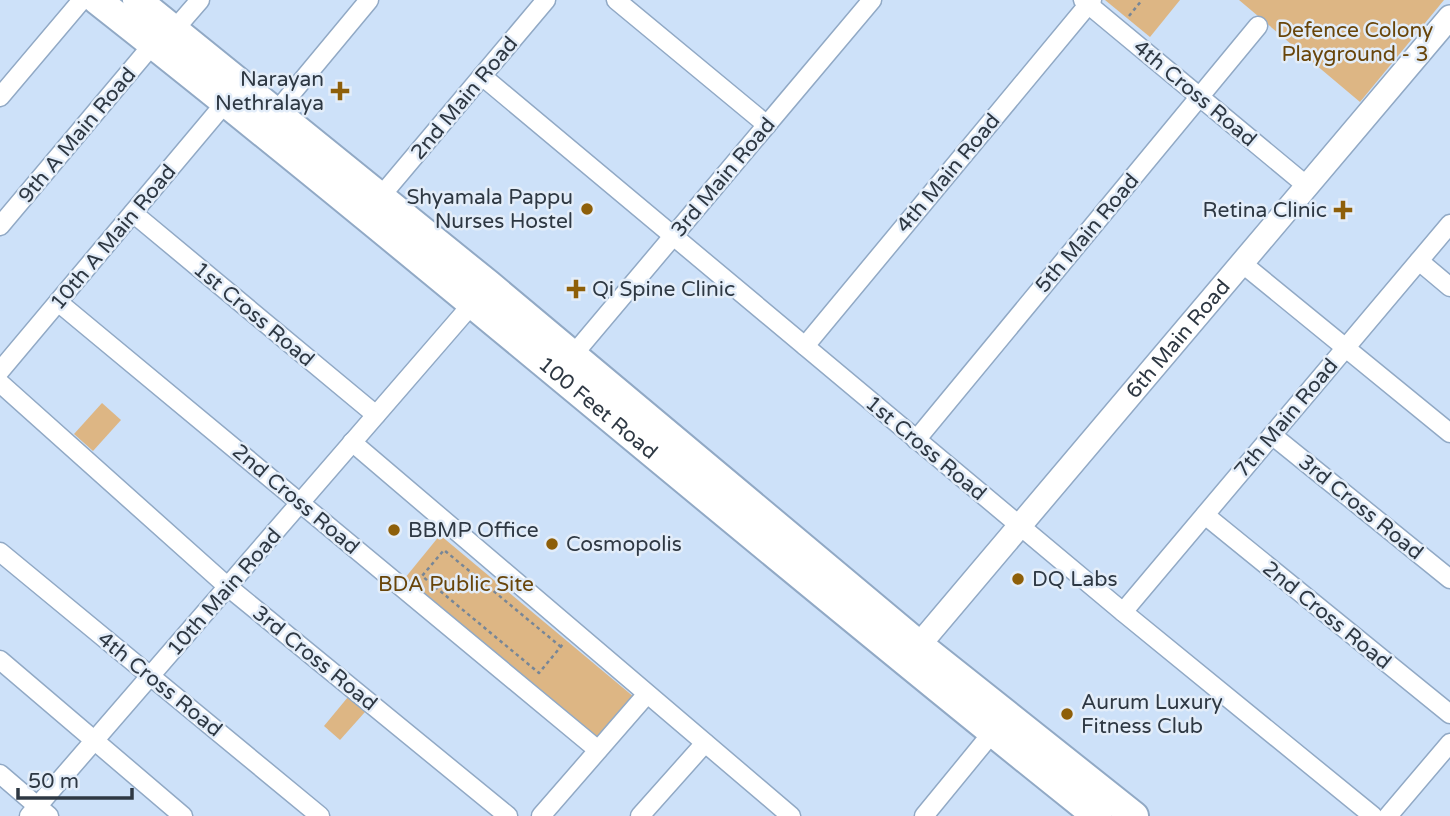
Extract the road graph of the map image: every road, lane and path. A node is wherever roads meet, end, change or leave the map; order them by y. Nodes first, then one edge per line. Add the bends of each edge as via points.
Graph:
1 (82, 0) edge
2 (97, 0) edge
3 (137, 0) edge
4 (200, 0) edge
5 (369, 0) edge
6 (546, 0) edge
7 (616, 0) edge
8 (1142, 0) edge
9 (1088, 1) edge
10 (863, 3) edge
11 (1450, 16) edge
12 (1258, 26) dead end
13 (1118, 29) junction
14 (164, 37) junction
15 (482, 76) junction
16 (1199, 96) junction
17 (0, 97) edge
18 (225, 103) junction
19 (276, 112) junction
20 (767, 125) junction
21 (1307, 186) junction
22 (381, 196) junction
23 (133, 213) junction
24 (1450, 224) edge
25 (0, 226) edge
26 (673, 236) junction
27 (1419, 261) junction
28 (1243, 264) junction
29 (1450, 287) edge
30 (58, 302) junction
31 (473, 303) junction
32 (805, 346) junction
33 (1345, 349) junction
34 (573, 355) junction
35 (0, 371) edge
36 (0, 383) edge
37 (376, 415) junction
38 (1450, 432) edge
39 (1272, 435) junction
40 (916, 440) junction
41 (352, 442) junction
42 (300, 503) junction
43 (1205, 515) junction
44 (1020, 527) junction
45 (0, 552) edge
46 (1450, 579) edge
47 (228, 586) junction
48 (1123, 612) junction
49 (574, 631) junction
50 (561, 647) junction
51 (912, 653) junction
52 (0, 660) edge
53 (151, 676) junction
54 (647, 694) junction
55 (1450, 714) edge
56 (992, 733) junction
57 (95, 740) junction
58 (705, 743) junction
59 (1450, 743) edge
60 (598, 750) junction
61 (0, 774) edge
62 (38, 813) edge
63 (183, 816) edge
64 (320, 816) edge
65 (508, 816) edge
66 (541, 816) edge
67 (640, 816) edge
68 (791, 816) edge
69 (924, 816) edge
70 (1097, 816) edge
71 (1135, 816) edge
72 (1373, 816) edge
73 (1388, 816) edge

1 - 17 street
2 - 14 main road, 100 Feet Road
3 - 14 main road, 100 Feet Road
4 - 14 street, 9th A Main Road
5 - 19 street
6 - 15 street, 2nd Main Road
7 - 20 street
8 - 13 path
9 - 13 street, 4th Cross Road
9 - 32 street, 4th Main Road
10 - 20 street, 3rd Main Road
11 - 21 street, 6th Main Road
12 - 16 street, 5th Main Road
13 - 16 street, 4th Cross Road
14 - 18 main road, 100 Feet Road
14 - 19 main road, 100 Feet Road
14 - 25 street, 9th A Main Road
15 - 22 street, 2nd Main Road
15 - 26 street, 1st Cross Road
16 - 21 street, 4th Cross Road
16 - 40 street, 5th Main Road
18 - 23 street, 10th A Main Road
18 - 31 main road, 100 Feet Road
19 - 22 main road, 100 Feet Road
20 - 26 street, 3rd Main Road
21 - 28 street, 6th Main Road
22 - 34 main road, 100 Feet Road
23 - 30 street, 10th A Main Road
23 - 37 street, 1st Cross Road
24 - 27 street, 7th Main Road
26 - 32 street, 1st Cross Road
26 - 34 street, 3rd Main Road
27 - 29 street
27 - 33 street, 7th Main Road
28 - 33 street
28 - 44 street, 6th Main Road
30 - 35 street, 10th A Main Road
30 - 42 street, 2nd Cross Road
31 - 37 street, 10th Main Road
31 - 51 main road, 100 Feet Road
32 - 40 street, 1st Cross Road
33 - 38 street
33 - 39 street, 7th Main Road
34 - 51 main road, 100 Feet Road
36 - 47 street, 3rd Cross Road
37 - 41 street, 10th Main Road
39 - 43 street, 7th Main Road
39 - 46 street, 3rd Cross Road
40 - 44 street, 1st Cross Road
41 - 42 street, 10th Main Road
41 - 49 street
42 - 47 street, 10th Main Road
42 - 60 street, 2nd Cross Road
43 - 48 street, 7th Main Road
43 - 55 street, 2nd Cross Road
44 - 48 street, 1st Cross Road
44 - 51 street, 6th Main Road
45 - 53 street, 4th Cross Road
47 - 53 street, 10th Main Road
47 - 65 street, 3rd Cross Road
48 - 72 street, 1st Cross Road
49 - 50 path
49 - 54 street
50 - 50 path via 539,673 422,576 444,550
51 - 56 main road, 100 Feet Road
51 - 71 main road, 100 Feet Road
52 - 57 street
53 - 57 street, 10th Main Road
53 - 64 street, 4th Cross Road
54 - 58 street
54 - 60 street
56 - 69 street
56 - 70 main road, 100 Feet Road
57 - 62 street, 10th Main Road
57 - 63 street
58 - 67 street
58 - 68 street
59 - 73 street
60 - 66 street
61 - 62 street

